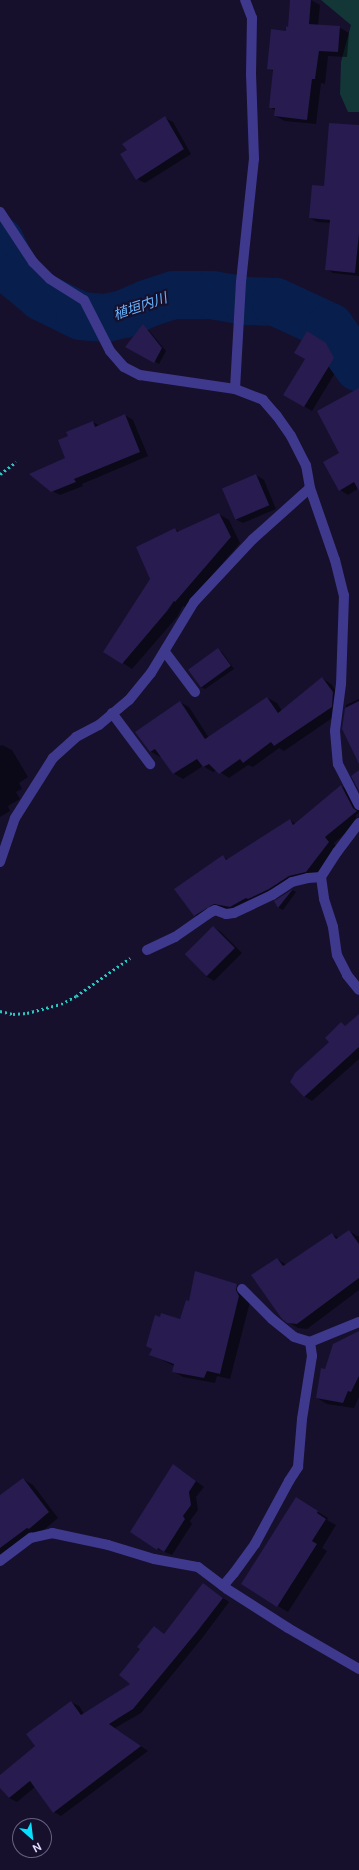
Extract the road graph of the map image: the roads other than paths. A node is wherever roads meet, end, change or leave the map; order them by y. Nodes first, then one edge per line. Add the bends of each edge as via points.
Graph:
1 (246, 0) edge
2 (0, 212) edge
3 (235, 389) junction
4 (310, 488) junction
5 (165, 652) junction
6 (195, 692) dead end
7 (112, 714) junction
8 (150, 764) dead end
9 (359, 805) edge
10 (359, 823) edge
11 (0, 862) edge
12 (322, 877) junction
13 (147, 950) road end
14 (359, 990) edge
15 (242, 1290) dead end
16 (359, 1322) edge
17 (310, 1342) junction
18 (0, 1561) edge
19 (223, 1586) junction
20 (359, 1669) edge

1 - 3 street via 252,18 254,159 241,282
2 - 3 street via 33,262 50,279 84,300 110,351 124,367 140,375
3 - 4 street via 263,400 277,416 306,465
4 - 5 street via 280,514 194,602
4 - 9 street via 335,560 344,595 341,684 335,731 338,764
5 - 6 street
5 - 7 street via 130,700
7 - 8 street
7 - 11 street via 76,737 53,758 15,818
10 - 12 street
12 - 13 street via 292,882 272,895 234,913 226,914 215,910 175,937
12 - 14 street via 324,899 333,927 337,955
15 - 17 street via 283,1328 294,1336
16 - 17 street
17 - 19 street via 312,1356 298,1466 255,1544
18 - 19 street via 31,1538 52,1533 108,1545 154,1559 198,1567
19 - 20 street

